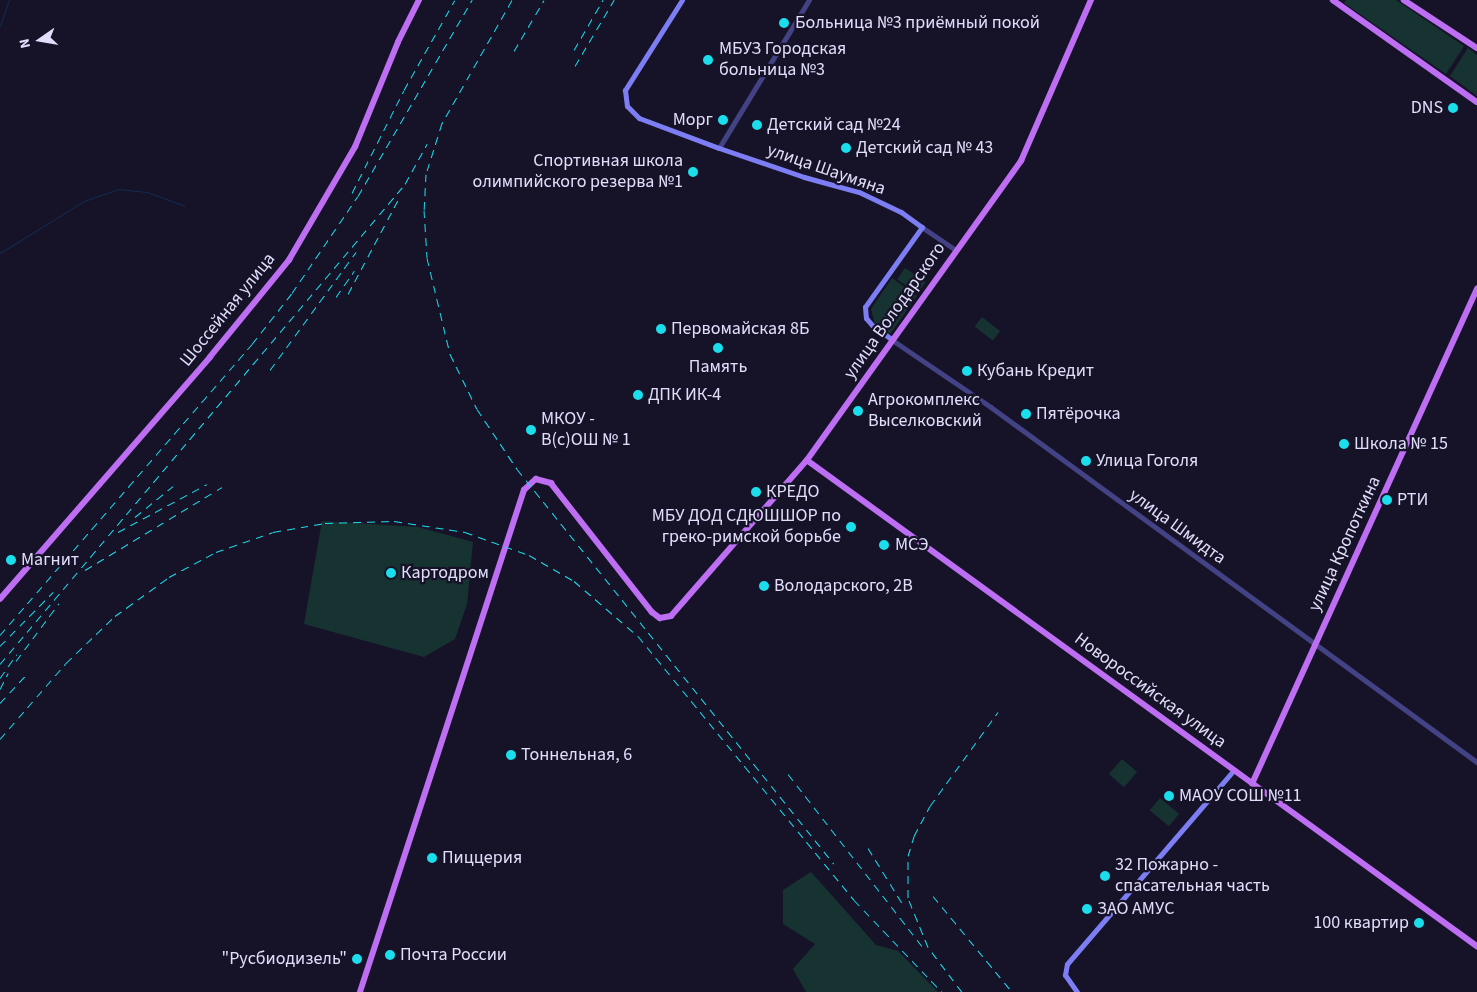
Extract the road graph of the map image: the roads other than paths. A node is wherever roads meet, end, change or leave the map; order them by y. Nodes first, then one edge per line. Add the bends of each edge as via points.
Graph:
1 (419, 0) edge
2 (682, 0) edge
3 (809, 0) edge
4 (1091, 0) edge
5 (1333, 0) edge
6 (1404, 0) edge
7 (1477, 48) edge
8 (1477, 102) edge
9 (719, 148) junction
10 (922, 227) junction
11 (956, 250) junction
12 (1477, 289) edge
13 (864, 312) joint
14 (891, 339) junction
15 (807, 460) junction
16 (0, 599) edge
17 (1315, 644) junction
18 (1477, 762) edge
19 (1233, 770) junction
20 (1252, 784) junction
21 (1477, 946) edge
22 (360, 992) edge
23 (1077, 992) edge

1 - 16 main road, Шоссейная улица via 355,147 289,260 205,364
2 - 9 main road, улица Шаумяна via 625,90 627,106 639,118
3 - 9 street
4 - 11 main road, улица Володарского via 1021,161
5 - 8 main road
6 - 7 main road
9 - 10 main road, улица Шаумяна via 804,178 859,192
10 - 11 street, улица Шаумяна
10 - 13 main road, улица Володарского
11 - 14 main road, улица Володарского
12 - 17 main road, улица Кропоткина
13 - 14 main road, улица Шмидта via 872,325
14 - 15 main road, улица Володарского
14 - 17 street, улица Шмидта via 991,407
15 - 19 main road, Новороссийская улица
15 - 22 main road, улица Володарского via 668,618 656,616 551,483 536,479 524,490
17 - 18 street, улица Шмидта
17 - 20 main road, улица Кропоткина
19 - 20 main road, Новороссийская улица
19 - 23 main road via 1067,964 1065,975
20 - 21 main road, Новороссийская улица

